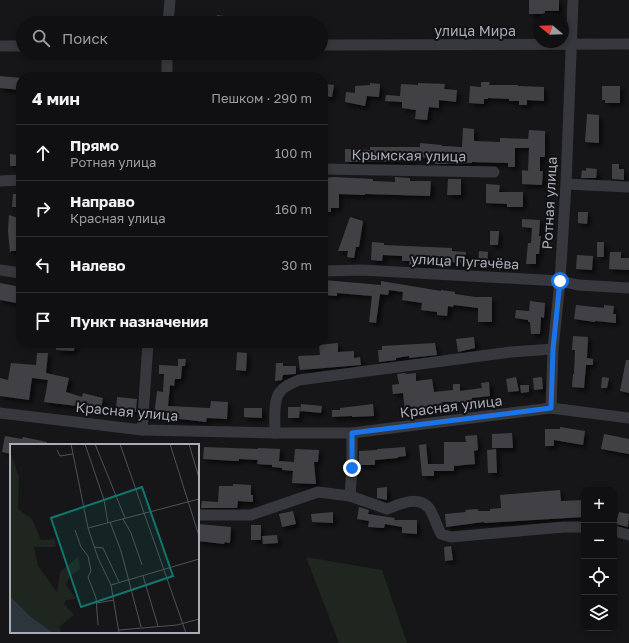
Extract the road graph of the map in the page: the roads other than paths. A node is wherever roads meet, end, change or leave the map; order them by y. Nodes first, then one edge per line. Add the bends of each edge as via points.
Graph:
1 (170, 0) edge
2 (573, 0) edge
3 (169, 16) edge
4 (571, 44) junction
5 (629, 44) edge
6 (328, 45) edge
7 (0, 46) edge
8 (16, 46) edge
9 (167, 60) edge
10 (166, 72) edge
11 (328, 169) edge
12 (494, 172) dead end
13 (16, 180) edge
14 (0, 181) edge
15 (566, 184) junction
16 (629, 187) edge
17 (0, 270) edge
18 (328, 271) edge
19 (16, 272) edge
20 (560, 281) junction
21 (629, 288) edge
22 (148, 348) edge
23 (553, 349) junction
24 (551, 408) junction
25 (0, 413) edge
26 (629, 418) edge
27 (142, 430) junction
28 (275, 433) junction
29 (352, 433) junction
30 (350, 496) junction
31 (199, 515) edge
32 (581, 527) edge
33 (617, 532) edge
34 (629, 535) edge

1 - 3 street
2 - 4 street, Ротная улица
4 - 5 street, улица Мира
4 - 6 street, улица Мира
4 - 15 street, Ротная улица
7 - 8 street
9 - 10 street
11 - 12 street, Крымская улица
13 - 14 street
15 - 16 street
15 - 20 street, Ротная улица
17 - 19 street
18 - 20 street, улица Пугачёва via 362,270
20 - 21 street, улица Пугачёва via 578,285
20 - 23 street, Ротная улица
22 - 27 street
23 - 24 street, Ротная улица
23 - 28 street via 511,352 299,380 279,392 276,401
24 - 26 street, Красная улица
24 - 29 street, Красная улица
25 - 27 street, Красная улица
27 - 28 street, Красная улица
28 - 29 street, Красная улица
29 - 30 street
30 - 31 street via 318,492 251,515
30 - 32 street via 387,509 407,502 420,502 429,509 441,534 451,537
33 - 34 street

